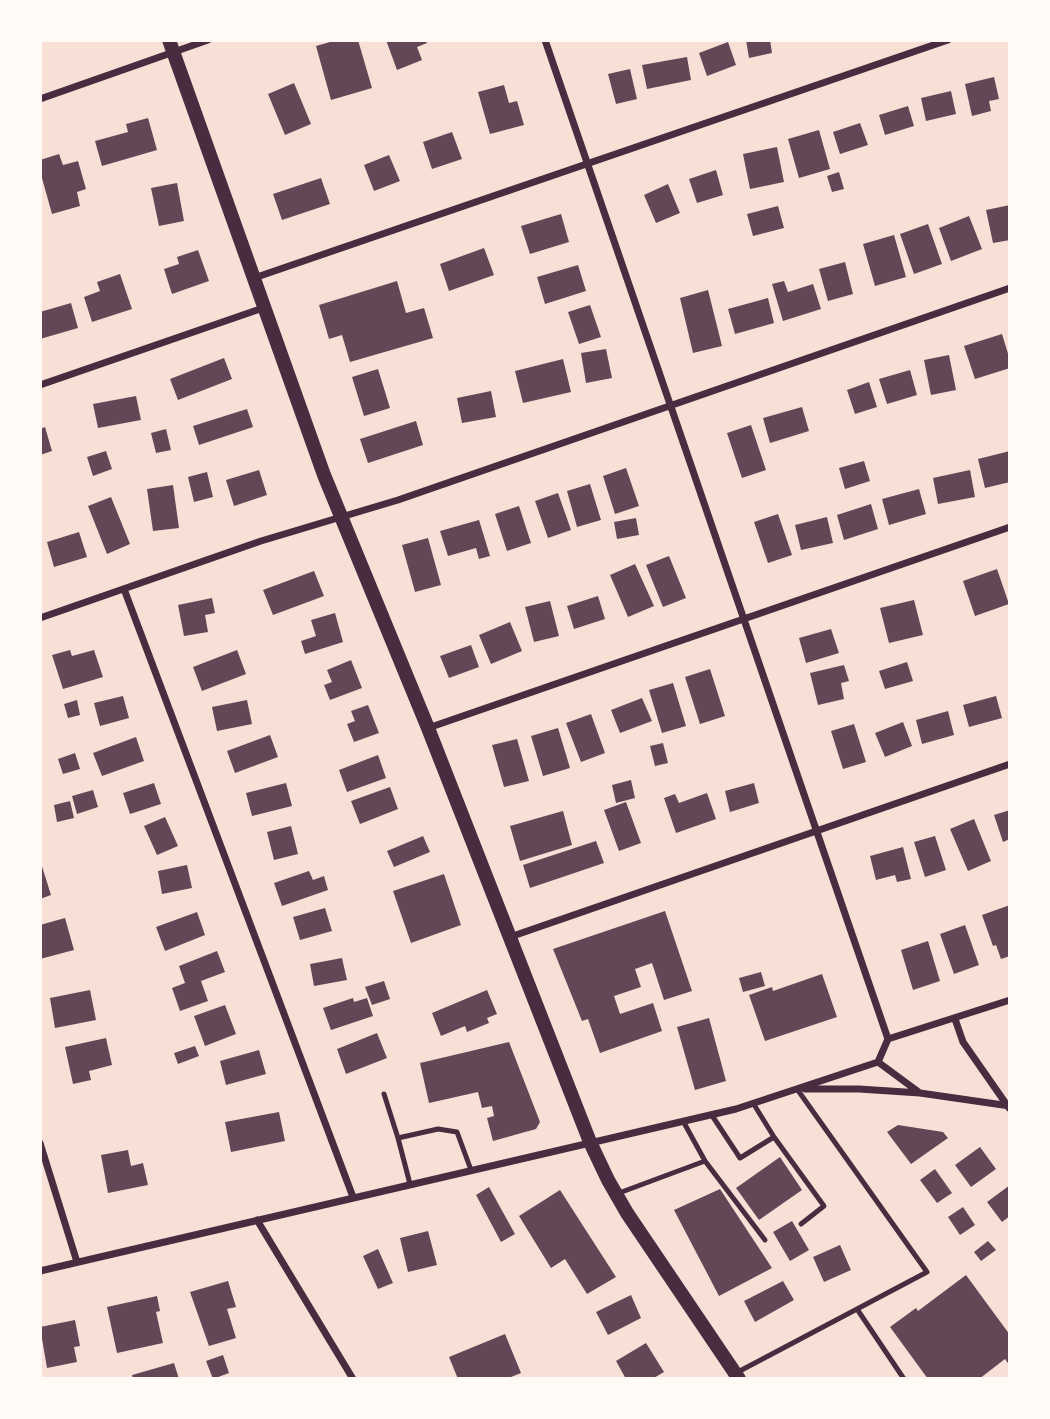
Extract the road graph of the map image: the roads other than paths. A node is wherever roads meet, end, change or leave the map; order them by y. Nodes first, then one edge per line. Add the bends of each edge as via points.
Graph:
1 (208, 40) edge
2 (545, 40) edge
3 (948, 40) edge
4 (171, 46) edge
5 (40, 99) edge
6 (587, 165) junction
7 (253, 279) junction
8 (1010, 288) edge
9 (263, 309) junction
10 (40, 385) edge
11 (670, 405) junction
12 (342, 516) junction
13 (1010, 527) edge
14 (124, 589) junction
15 (40, 618) edge
16 (744, 619) junction
17 (428, 727) junction
18 (1010, 764) edge
19 (817, 831) junction
20 (510, 937) junction
21 (1010, 1000) edge
22 (955, 1019) junction
23 (888, 1039) junction
24 (878, 1062) junction
25 (797, 1089) junction
26 (920, 1093) junction
27 (384, 1094) dead end
28 (753, 1103) junction
29 (1009, 1107) edge
30 (711, 1114) junction
31 (683, 1121) junction
32 (774, 1137) junction
33 (398, 1138) junction
34 (590, 1142) junction
35 (40, 1143) edge
36 (705, 1161) junction
37 (471, 1170) junction
38 (410, 1184) junction
39 (616, 1194) junction
40 (353, 1197) junction
41 (257, 1220) junction
42 (801, 1224) dead end
43 (765, 1240) dead end
44 (77, 1262) junction
45 (40, 1271) edge
46 (858, 1309) junction
47 (738, 1376) edge
48 (353, 1379) edge
49 (904, 1379) edge

1 - 4 street
2 - 6 street
3 - 6 street
4 - 5 street
4 - 7 main road
6 - 7 street
6 - 11 street
7 - 9 main road
8 - 11 street
9 - 10 street
9 - 12 main road
11 - 12 street
11 - 16 street
12 - 14 street
12 - 17 main road
13 - 16 street
14 - 15 street
14 - 40 street
16 - 17 street
16 - 19 street
17 - 20 main road
18 - 19 street
19 - 20 street
19 - 23 street
20 - 34 main road
21 - 22 street
22 - 23 street
22 - 29 street via 963,1042
23 - 24 street
24 - 25 street
24 - 26 street
25 - 26 street
25 - 28 street
25 - 46 lane via 927,1272
26 - 29 street
27 - 33 lane
28 - 30 street
28 - 32 lane
30 - 31 street
30 - 32 lane via 740,1158
31 - 34 street
31 - 36 lane
32 - 42 lane via 824,1206
33 - 37 lane via 438,1129 457,1132
33 - 38 lane
34 - 37 street
34 - 39 main road
35 - 44 street
36 - 39 lane
36 - 43 lane
37 - 38 street
38 - 40 street
39 - 47 main road
40 - 41 street
41 - 44 street
41 - 48 street
44 - 45 street
46 - 47 lane
46 - 49 lane

